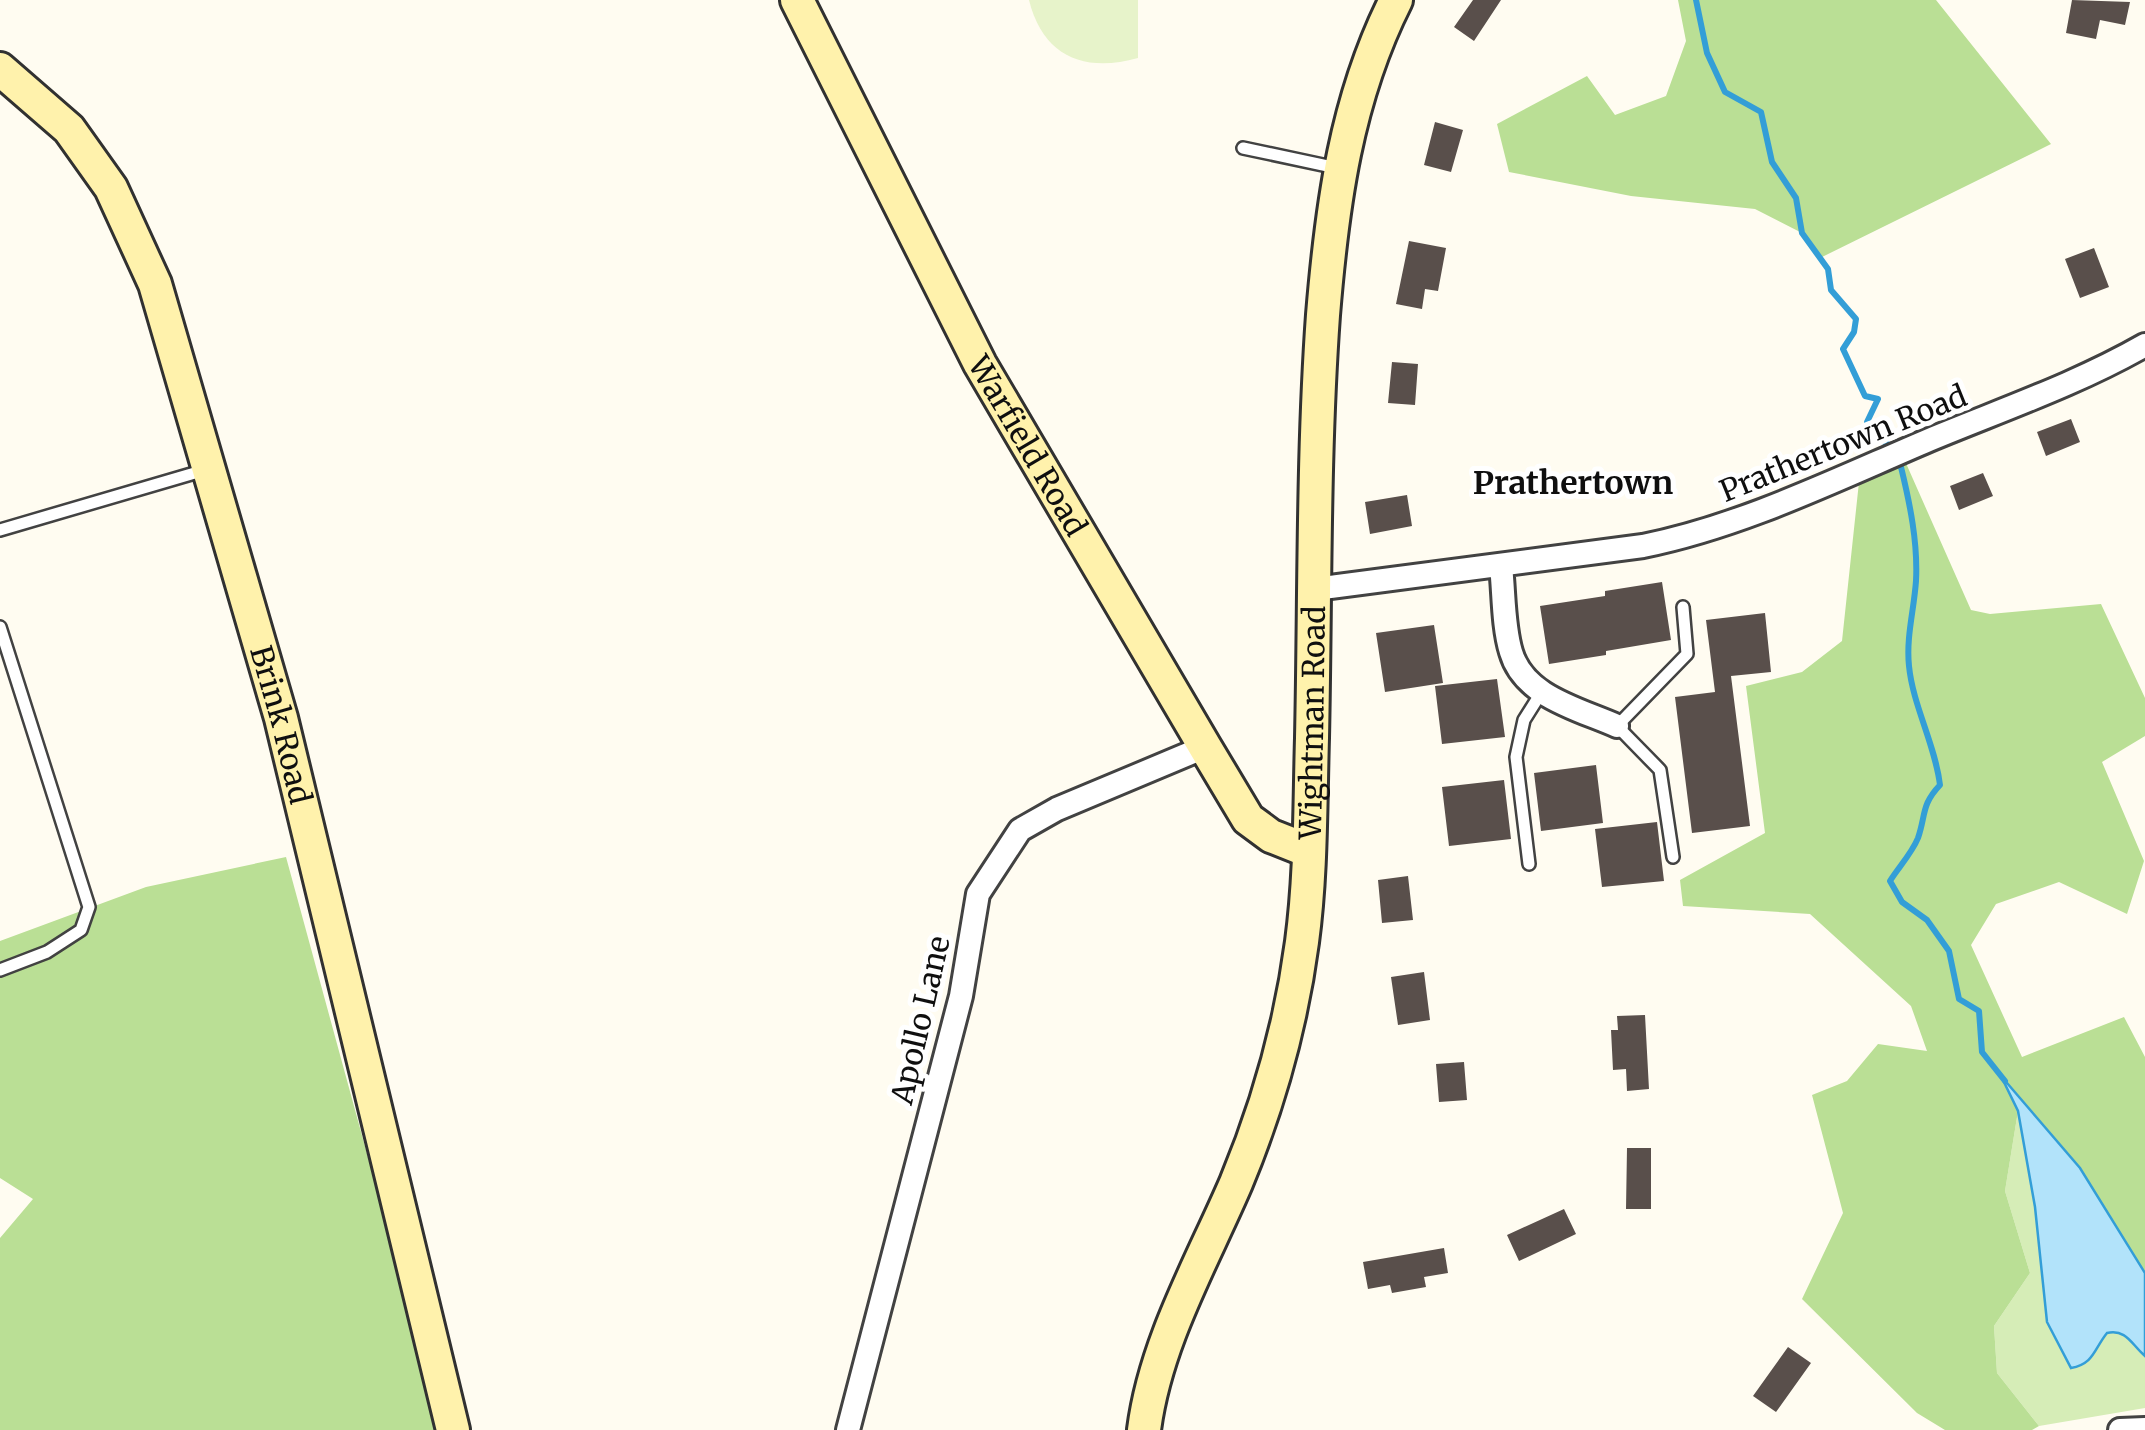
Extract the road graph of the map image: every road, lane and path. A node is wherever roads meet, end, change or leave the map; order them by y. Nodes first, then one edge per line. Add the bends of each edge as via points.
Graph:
1 (797, 0) edge
2 (1396, 0) edge
3 (0, 68) edge
4 (1244, 148) dead end
5 (1341, 169) junction
6 (2145, 345) edge
7 (210, 468) junction
8 (0, 530) edge
9 (1501, 566) junction
10 (1315, 589) junction
11 (1683, 607) dead end
12 (0, 627) edge
13 (1541, 693) junction
14 (1617, 726) junction
15 (1204, 747) junction
16 (1310, 851) junction
17 (1673, 858) dead end
18 (1529, 864) dead end
19 (0, 970) edge
20 (2145, 1428) edge
21 (453, 1430) edge
22 (848, 1430) edge
23 (1144, 1430) edge
24 (2120, 1430) edge

1 - 15 main road, Warfield Road via 980,364
2 - 5 main road, Wightman Road via 1361,78
3 - 7 main road, Brink Road via 68,129 111,188 155,284
4 - 5 lane
5 - 10 main road, Wightman Road via 1316,412
6 - 9 street, Prathertown Road via 1690,537
7 - 8 lane
7 - 21 main road, Brink Road via 281,718
9 - 10 street, Prathertown Road
9 - 13 street via 1510,652
10 - 16 main road, Wightman Road
11 - 14 lane via 1687,654
12 - 19 lane via 89,908 81,930
13 - 14 street
13 - 18 lane via 1524,720 1516,757
14 - 17 lane via 1660,770
15 - 16 main road, Warfield Road via 1248,818 1271,836
15 - 22 street, Apollo Lane via 1020,830 978,894 961,996
16 - 23 main road, Wightman Road via 1281,1056 1238,1178 1166,1344
20 - 24 street

